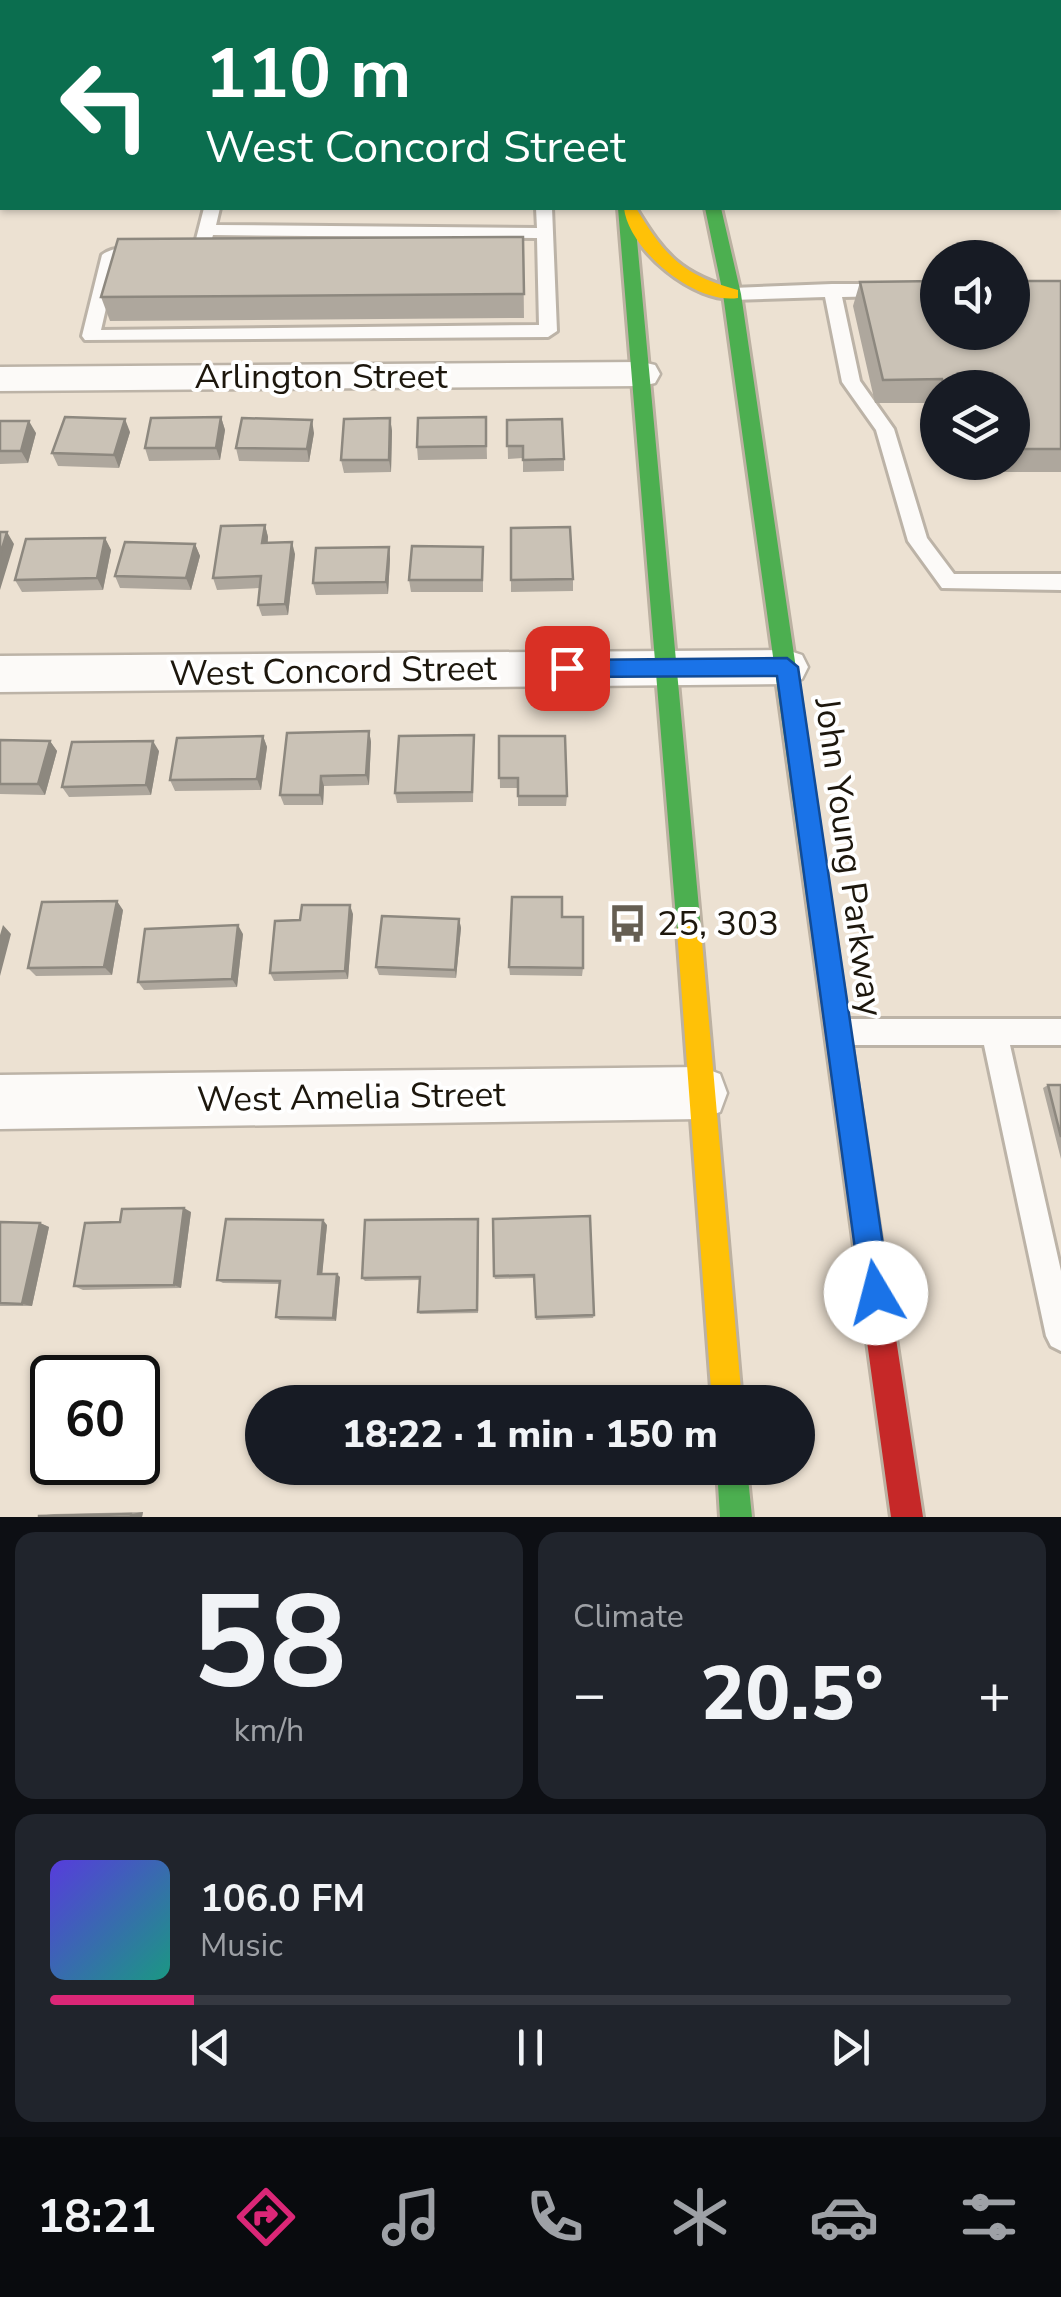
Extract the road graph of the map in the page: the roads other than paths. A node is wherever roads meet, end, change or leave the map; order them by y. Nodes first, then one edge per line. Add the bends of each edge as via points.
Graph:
1 (211, 210) edge
2 (544, 210) edge
3 (627, 210) edge
4 (628, 210) edge
5 (714, 210) edge
6 (206, 230) junction
7 (545, 232) junction
8 (920, 289) edge
9 (832, 290) junction
10 (732, 294) junction
11 (642, 374) junction
12 (0, 379) edge
13 (1061, 582) edge
14 (668, 667) junction
15 (787, 667) junction
16 (0, 674) edge
17 (994, 1031) junction
18 (838, 1032) junction
19 (1061, 1032) edge
20 (701, 1093) junction
21 (0, 1102) edge
22 (1061, 1336) edge
23 (726, 1385) edge
24 (733, 1485) edge
25 (736, 1517) edge
26 (907, 1517) edge

1 - 6 lane
2 - 7 lane
3 - 11 main road
4 - 10 main road via 673,275
5 - 10 main road, John Young Parkway
6 - 7 lane
6 - 7 lane via 201,252 110,254 91,336 548,331
8 - 9 lane
9 - 10 lane
9 - 13 lane via 851,382 884,429 918,541 950,582
10 - 15 main road, John Young Parkway
11 - 12 street, Arlington Street
11 - 14 main road
14 - 15 street, West Concord Street
14 - 16 street, West Concord Street
14 - 20 main road
15 - 18 main road, John Young Parkway
17 - 18 lane
17 - 19 lane
17 - 22 lane
18 - 26 main road, John Young Parkway
20 - 21 street, West Amelia Street
20 - 23 main road
24 - 25 main road

